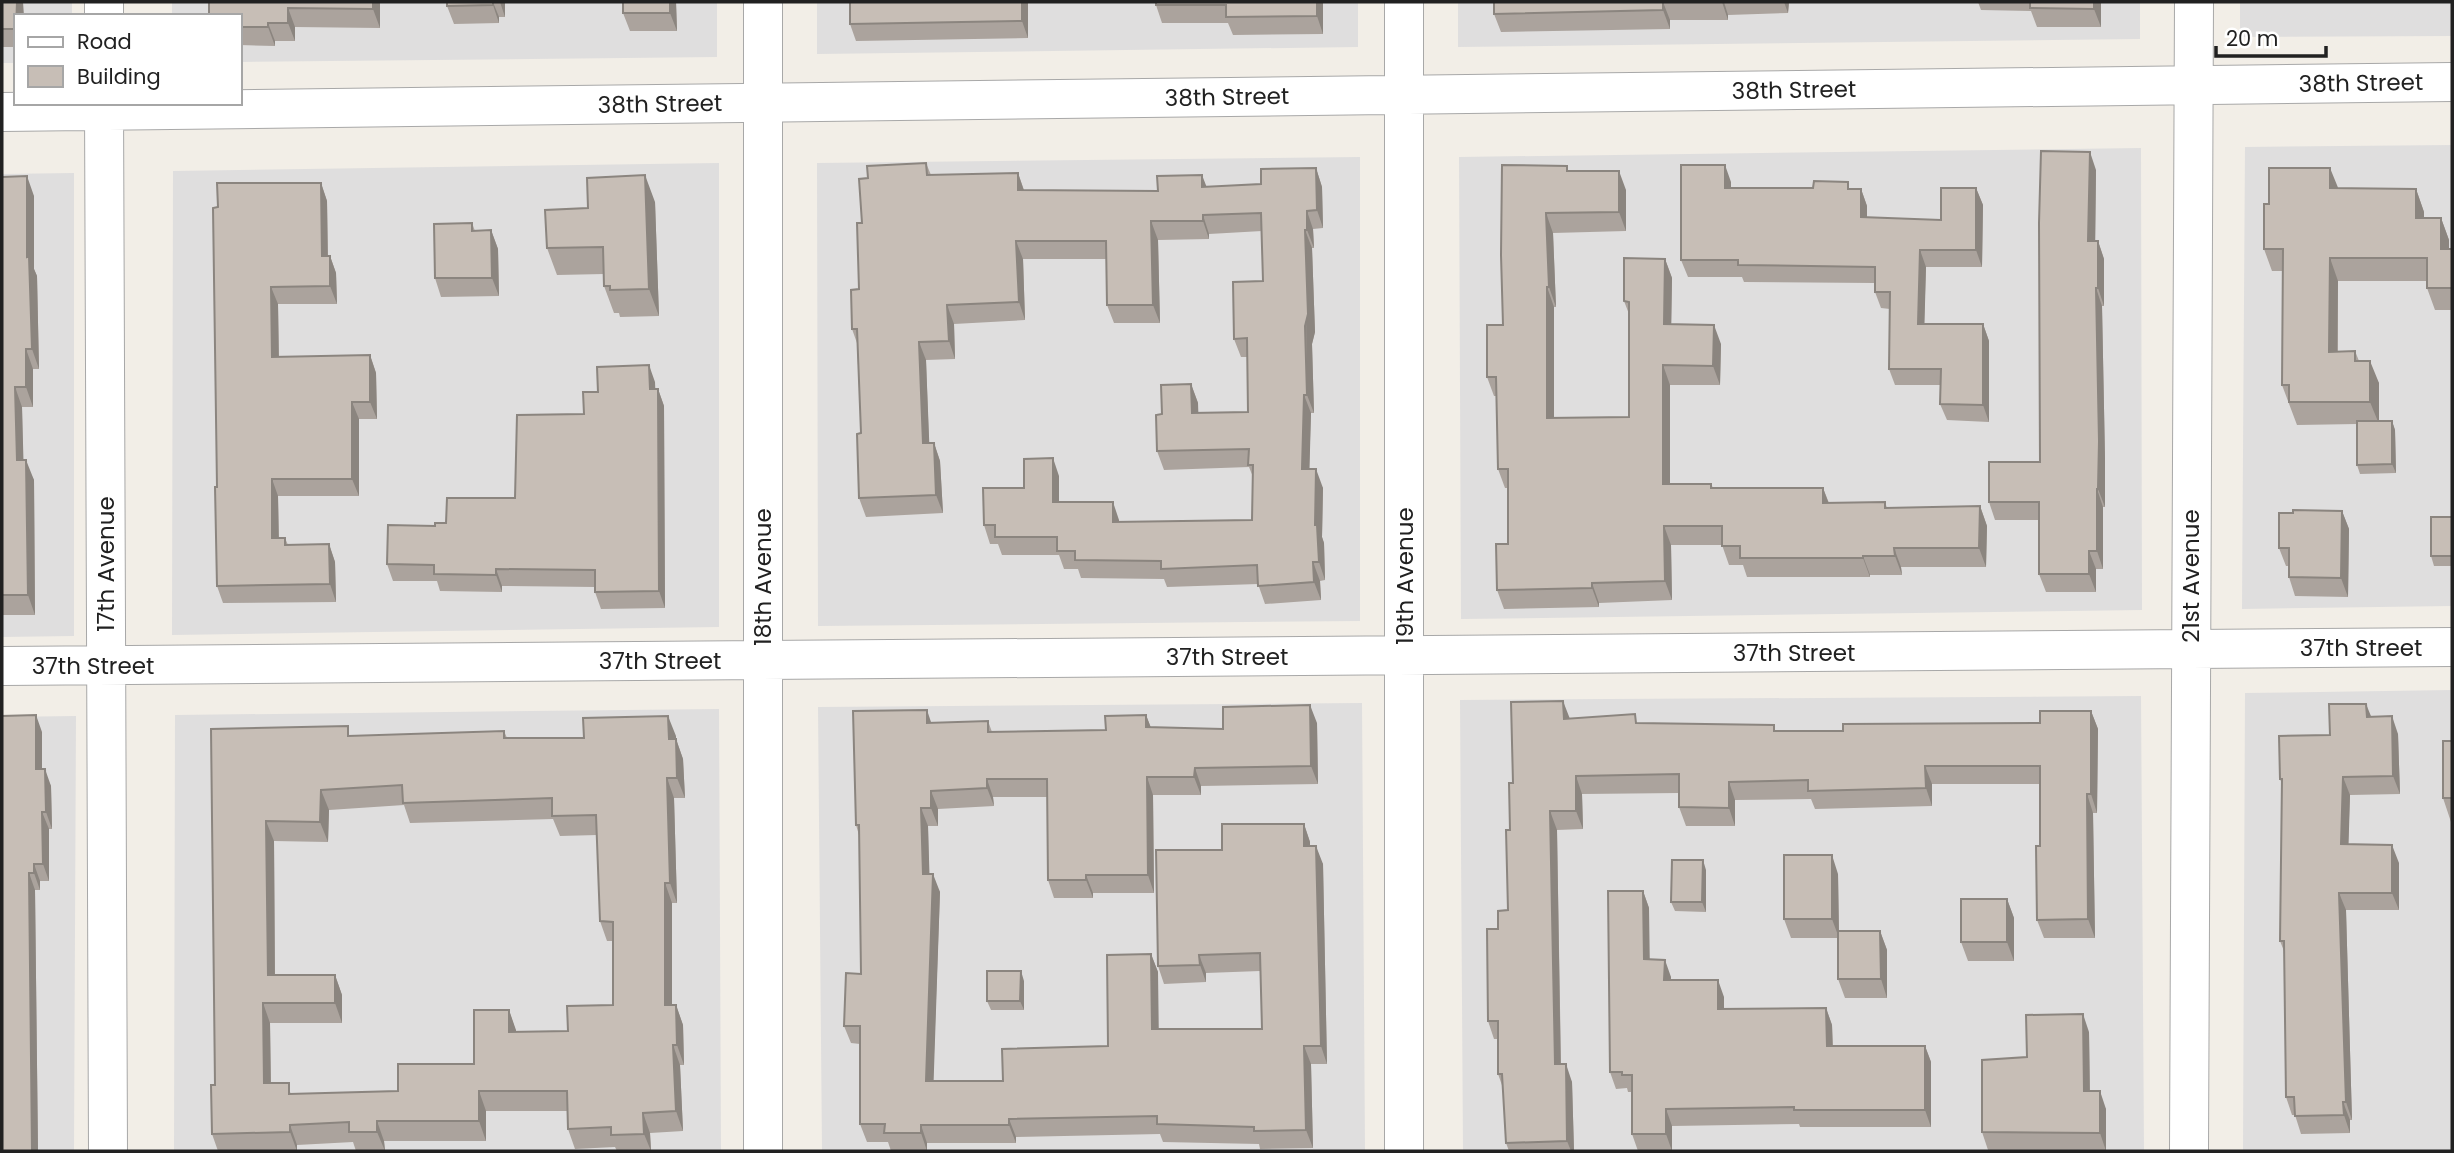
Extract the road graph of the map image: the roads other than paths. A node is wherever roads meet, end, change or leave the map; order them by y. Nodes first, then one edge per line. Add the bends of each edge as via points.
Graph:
1 (763, 2) edge
2 (1404, 2) edge
3 (2193, 2) edge
4 (2452, 82) edge
5 (2193, 85) junction
6 (1405, 94) junction
7 (763, 103) junction
8 (104, 107) edge
9 (2, 112) edge
10 (2452, 647) edge
11 (2191, 649) junction
12 (1405, 656) junction
13 (763, 661) junction
14 (2, 666) edge
15 (106, 666) junction
16 (108, 1151) edge
17 (762, 1151) edge
18 (1404, 1151) edge
19 (2189, 1151) edge

1 - 7 street, 18th Avenue
2 - 6 street, 19th Avenue
3 - 5 street, 21st Avenue
4 - 5 street, 38th Street
5 - 6 street, 38th Street
5 - 11 street, 21st Avenue
6 - 7 street, 38th Street
6 - 12 street, 19th Avenue
7 - 8 street, 38th Street
7 - 13 street, 18th Avenue
8 - 9 street, 38th Street
8 - 15 street, 17th Avenue
10 - 11 street, 37th Street
11 - 12 street, 37th Street
11 - 19 street, 21st Avenue
12 - 13 street, 37th Street
12 - 18 street, 19th Avenue
13 - 15 street, 37th Street
13 - 17 street, 18th Avenue
14 - 15 street, 37th Street
15 - 16 street, 17th Avenue

